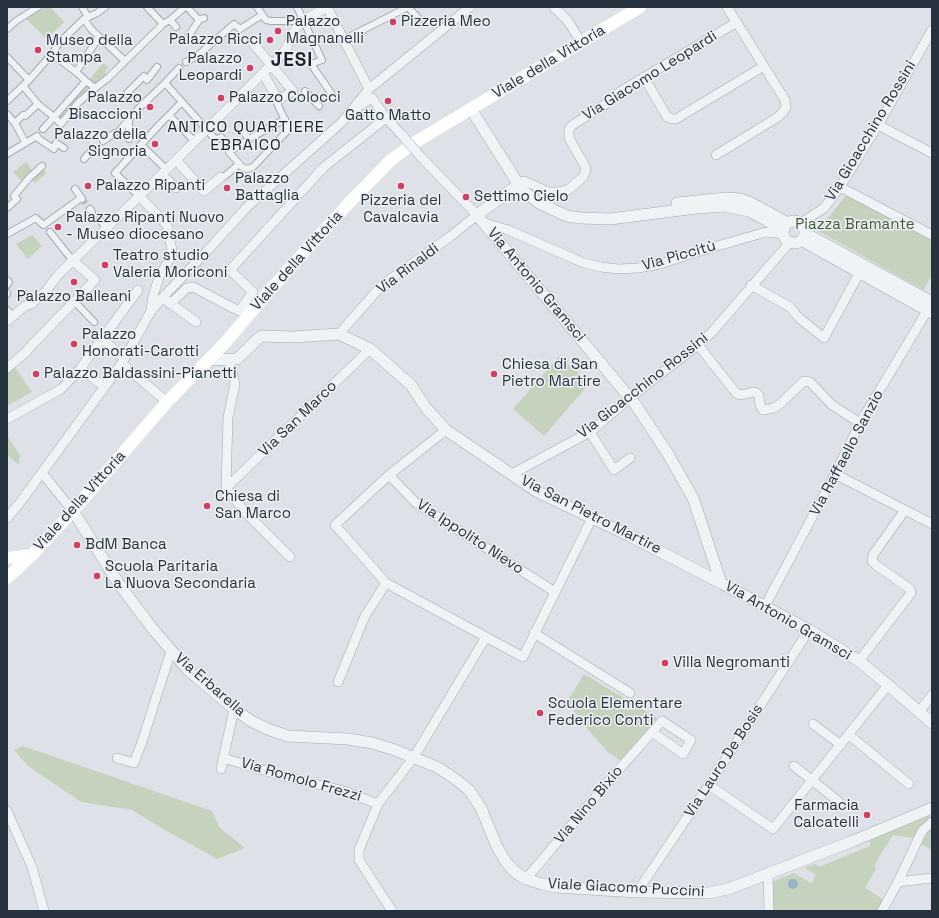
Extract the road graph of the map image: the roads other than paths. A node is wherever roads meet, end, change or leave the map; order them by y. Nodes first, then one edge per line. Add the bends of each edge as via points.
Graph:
1 (38, 7) edge
2 (82, 7) edge
3 (105, 7) edge
4 (147, 7) edge
5 (186, 7) edge
6 (257, 7) edge
7 (297, 7) edge
8 (327, 7) edge
9 (408, 7) edge
10 (470, 7) edge
11 (554, 7) edge
12 (640, 7) edge
13 (727, 7) edge
14 (262, 16) junction
15 (86, 18) junction
16 (419, 19) dead end
17 (170, 20) junction
18 (302, 21) junction
19 (737, 22) junction
20 (163, 24) junction
21 (176, 27) dead end
22 (7, 29) edge
23 (932, 30) edge
24 (99, 37) junction
25 (186, 40) dead end
26 (250, 40) dead end
27 (343, 40) junction
28 (581, 42) junction
29 (52, 54) junction
30 (7, 57) edge
31 (125, 61) junction
32 (186, 62) dead end
33 (274, 62) junction
34 (764, 66) junction
35 (157, 67) dead end
36 (179, 68) dead end
37 (76, 72) junction
38 (261, 74) junction
39 (644, 77) junction
40 (29, 80) junction
41 (86, 81) junction
42 (164, 85) junction
43 (23, 86) junction
44 (95, 88) junction
45 (305, 91) dead end
46 (126, 94) dead end
47 (371, 94) junction
48 (333, 96) dead end
49 (7, 99) edge
50 (278, 101) junction
51 (182, 102) junction
52 (38, 104) junction
53 (319, 106) dead end
54 (471, 109) junction
55 (7, 114) edge
56 (168, 115) junction
57 (54, 117) junction
58 (386, 118) junction
59 (285, 119) junction
60 (128, 121) junction
61 (15, 123) junction
62 (878, 125) junction
63 (44, 129) dead end
64 (206, 130) junction
65 (244, 132) dead end
66 (129, 139) dead end
67 (249, 139) junction
68 (103, 141) dead end
69 (194, 141) junction
70 (25, 142) junction
71 (141, 145) junction
72 (64, 148) dead end
73 (233, 149) junction
74 (91, 151) dead end
75 (932, 153) edge
76 (7, 154) edge
77 (716, 155) dead end
78 (84, 159) dead end
79 (176, 160) junction
80 (239, 164) junction
81 (42, 166) dead end
82 (164, 172) junction
83 (221, 177) joint
84 (521, 183) junction
85 (840, 187) junction
86 (176, 188) dead end
87 (75, 189) dead end
88 (139, 193) junction
89 (7, 208) edge
90 (99, 219) dead end
91 (480, 219) junction
92 (106, 228) junction
93 (508, 230) junction
94 (50, 232) dead end
95 (786, 232) junction
96 (803, 232) junction
97 (7, 234) edge
98 (932, 235) edge
99 (498, 240) junction
100 (72, 261) junction
101 (862, 268) junction
102 (7, 280) edge
103 (7, 285) edge
104 (751, 285) junction
105 (138, 290) dead end
106 (163, 297) junction
107 (75, 302) junction
108 (170, 304) junction
109 (931, 306) edge
110 (151, 311) junction
111 (9, 316) edge
112 (94, 322) dead end
113 (196, 322) dead end
114 (339, 334) junction
115 (102, 339) junction
116 (698, 345) junction
117 (370, 349) junction
118 (209, 360) junction
119 (229, 360) junction
120 (124, 362) junction
121 (7, 368) edge
122 (80, 369) junction
123 (104, 386) junction
124 (630, 398) junction
125 (167, 402) junction
126 (7, 419) edge
127 (860, 423) junction
128 (446, 430) junction
129 (590, 432) junction
130 (630, 458) dead end
131 (42, 473) junction
132 (512, 474) junction
133 (835, 474) junction
134 (389, 475) junction
135 (226, 488) junction
136 (905, 510) junction
137 (73, 511) junction
138 (7, 518) edge
139 (592, 518) junction
140 (932, 524) edge
141 (32, 555) junction
142 (290, 557) dead end
143 (7, 558) edge
144 (7, 578) edge
145 (386, 583) junction
146 (721, 583) junction
147 (555, 592) junction
148 (765, 606) junction
149 (809, 630) junction
150 (534, 633) junction
151 (486, 637) junction
152 (171, 651) junction
153 (859, 661) junction
154 (338, 682) dead end
155 (888, 685) junction
156 (630, 693) dead end
157 (932, 695) edge
158 (234, 709) junction
159 (919, 712) junction
160 (932, 723) edge
161 (813, 724) dead end
162 (652, 732) dead end
163 (849, 735) junction
164 (841, 745) junction
165 (414, 757) junction
166 (117, 758) dead end
167 (223, 758) junction
168 (794, 766) dead end
169 (220, 769) dead end
170 (813, 780) junction
171 (908, 784) dead end
172 (709, 785) junction
173 (838, 800) dead end
174 (378, 804) junction
175 (932, 808) edge
176 (7, 811) edge
177 (932, 822) edge
178 (768, 875) junction
179 (932, 878) edge
180 (526, 879) junction
181 (898, 882) junction
182 (637, 892) junction
183 (44, 911) edge
184 (392, 911) edge
185 (769, 911) edge
186 (882, 911) edge

1 - 22 street
2 - 15 street
3 - 15 street
4 - 20 street
5 - 17 street
5 - 25 street via 202,19
6 - 14 street
7 - 18 street
8 - 18 street
8 - 27 street, Via Antonio Gramsci
9 - 16 street
9 - 27 street
10 - 47 street
11 - 28 street via 568,21
12 - 28 main road, Viale della Vittoria
13 - 19 street
14 - 18 street via 271,21
14 - 32 street via 241,30 234,24 197,56
15 - 24 street via 91,29
15 - 29 street via 59,43
17 - 20 street
17 - 21 street
18 - 33 street via 286,49
18 - 48 street via 322,60 311,64
19 - 34 street
19 - 39 street, Via Giacomo Leopardi
20 - 31 street
23 - 62 street, Via Gioacchino Rossini
24 - 31 street
24 - 37 street
26 - 33 street
27 - 47 street, Via Antonio Gramsci
28 - 54 main road, Viale della Vittoria
29 - 37 street
29 - 40 street
30 - 40 street
31 - 44 street
33 - 38 street
33 - 50 street via 295,90
34 - 39 street via 676,119 667,117
34 - 77 street via 785,100 784,111
35 - 46 street
36 - 42 street
37 - 41 street
38 - 50 street
38 - 64 street
39 - 84 street, Via Giacomo Leopardi via 571,126 570,138 586,168 583,177 568,190 544,190
40 - 43 street
41 - 44 street
41 - 57 street
42 - 51 street
42 - 60 street via 138,108
43 - 49 street
43 - 52 street
44 - 57 street via 78,103 61,124
45 - 53 street
47 - 58 street, Via Antonio Gramsci
47 - 106 street via 247,207
50 - 59 street
51 - 56 street
51 - 64 street
52 - 57 street
52 - 61 street
54 - 84 street
54 - 118 main road, Viale della Vittoria via 390,160
55 - 61 street
56 - 69 street
56 - 71 street
57 - 63 street
58 - 91 street, Via Antonio Gramsci, bridge
58 - 108 street via 324,167 230,270 253,292 239,310 192,287 187,288
59 - 67 street
59 - 80 street via 289,129 252,167 246,169
60 - 66 street
60 - 68 street
61 - 70 street
62 - 75 street
62 - 85 street, Via Gioacchino Rossini
64 - 69 street
64 - 73 street via 216,140 221,137
65 - 67 street
67 - 73 street
69 - 79 street
70 - 72 street via 37,136 54,149 56,143
70 - 76 street
71 - 82 street
71 - 88 street via 116,173
73 - 80 street via 229,152
74 - 78 street
79 - 82 street
79 - 83 street via 204,190
80 - 83 street
81 - 89 street via 29,178
82 - 86 street
82 - 88 street
84 - 91 street, Via Rinaldi
84 - 95 street via 530,197 567,216 597,219 725,206 749,211
85 - 96 street, Via Gioacchino Rossini
85 - 98 street
87 - 97 street via 81,199 43,225 36,218
88 - 92 street
88 - 110 street via 167,225 172,250 153,296
90 - 92 street
91 - 93 street, Via Piccitù
91 - 99 street, Via Antonio Gramsci
91 - 114 street, Via Rinaldi via 451,236 382,285
92 - 100 street
93 - 95 street, Via Piccitù via 584,263 618,269 660,264 766,232
93 - 99 street via 503,231
94 - 100 street
95 - 96 street via 794,221
95 - 96 street via 796,243
95 - 104 street, Via Gioacchino Rossini
96 - 101 street
99 - 124 street, Via Antonio Gramsci
100 - 107 street via 95,280
100 - 111 street via 31,304
101 - 104 street via 824,338 790,307
101 - 109 street
102 - 103 street
104 - 116 street, Via Gioacchino Rossini
105 - 115 street
106 - 108 street
106 - 110 street
107 - 112 street
107 - 121 street
108 - 113 street
109 - 127 street, Via Raffaello Sanzio
110 - 120 street
114 - 117 street, Via San Pietro Martire
114 - 119 street via 261,336 237,359
115 - 120 street
115 - 122 street
116 - 124 street, Via Gioacchino Rossini
116 - 127 street via 736,393 757,393 763,410 774,408 804,381 810,382 832,405
117 - 128 street, Via San Pietro Martire via 411,385 426,408
117 - 135 street, Via San Marco
118 - 119 street
118 - 125 main road, Viale della Vittoria
119 - 135 street via 235,384 228,417
120 - 123 street
120 - 125 street
122 - 123 street
122 - 126 street via 61,389
123 - 131 street
124 - 129 street, Via Gioacchino Rossini
124 - 146 street, Via Antonio Gramsci via 668,454 693,498
125 - 137 main road, Viale della Vittoria
127 - 133 street, Via Raffaello Sanzio
128 - 132 street, Via San Pietro Martire
128 - 134 street
129 - 130 street via 614,470
129 - 132 street, Via Gioacchino Rossini
131 - 137 street
131 - 138 street
132 - 139 street, Via San Pietro Martire via 536,491
133 - 136 street
133 - 148 street, Via Raffaello Sanzio
134 - 145 street via 335,525
134 - 147 street, Via Ippolito Nievo via 416,503
135 - 142 street via 245,512
136 - 140 street
136 - 153 street via 872,560 910,589 911,593
137 - 141 main road, Viale della Vittoria
137 - 152 street, Via Erbarella via 119,584
139 - 146 street, Via San Pietro Martire
139 - 147 street
141 - 143 main road
141 - 144 main road, Viale della Vittoria
145 - 151 street
145 - 154 street via 365,616
146 - 148 street, Via Antonio Gramsci
147 - 150 street
148 - 149 street, Via Antonio Gramsci
149 - 153 street, Via Antonio Gramsci
149 - 172 street, Via Lauro De Bosis
150 - 151 street via 523,657
150 - 156 street
151 - 165 street
152 - 158 street, Via Erbarella via 188,670
152 - 166 street via 134,763
153 - 155 street, Via Antonio Gramsci
155 - 159 street, Via Antonio Gramsci
155 - 163 street
157 - 159 street
158 - 165 street, Via Erbarella via 251,721 288,736 372,743
158 - 167 street, Via Romolo Frezzi
159 - 160 street, Via Antonio Gramsci
161 - 164 street
162 - 180 street, Via Nino Bixio
163 - 164 street
163 - 171 street
164 - 170 street
165 - 174 street
165 - 180 street, Viale Giacomo Puccini via 437,767 469,790 481,808 506,862
167 - 169 street, Via Romolo Frezzi
167 - 174 street, Via Romolo Frezzi via 344,791
168 - 170 street
170 - 172 street via 773,829
170 - 173 street
172 - 182 street, Via Lauro De Bosis
174 - 184 street via 359,850 359,860
175 - 178 street, Viale Giacomo Puccini
176 - 183 street via 32,867
177 - 181 street via 922,831
178 - 182 street, Viale Giacomo Puccini via 728,890 709,893
178 - 185 street
179 - 181 street
180 - 182 street, Viale Giacomo Puccini via 556,887
181 - 186 street

